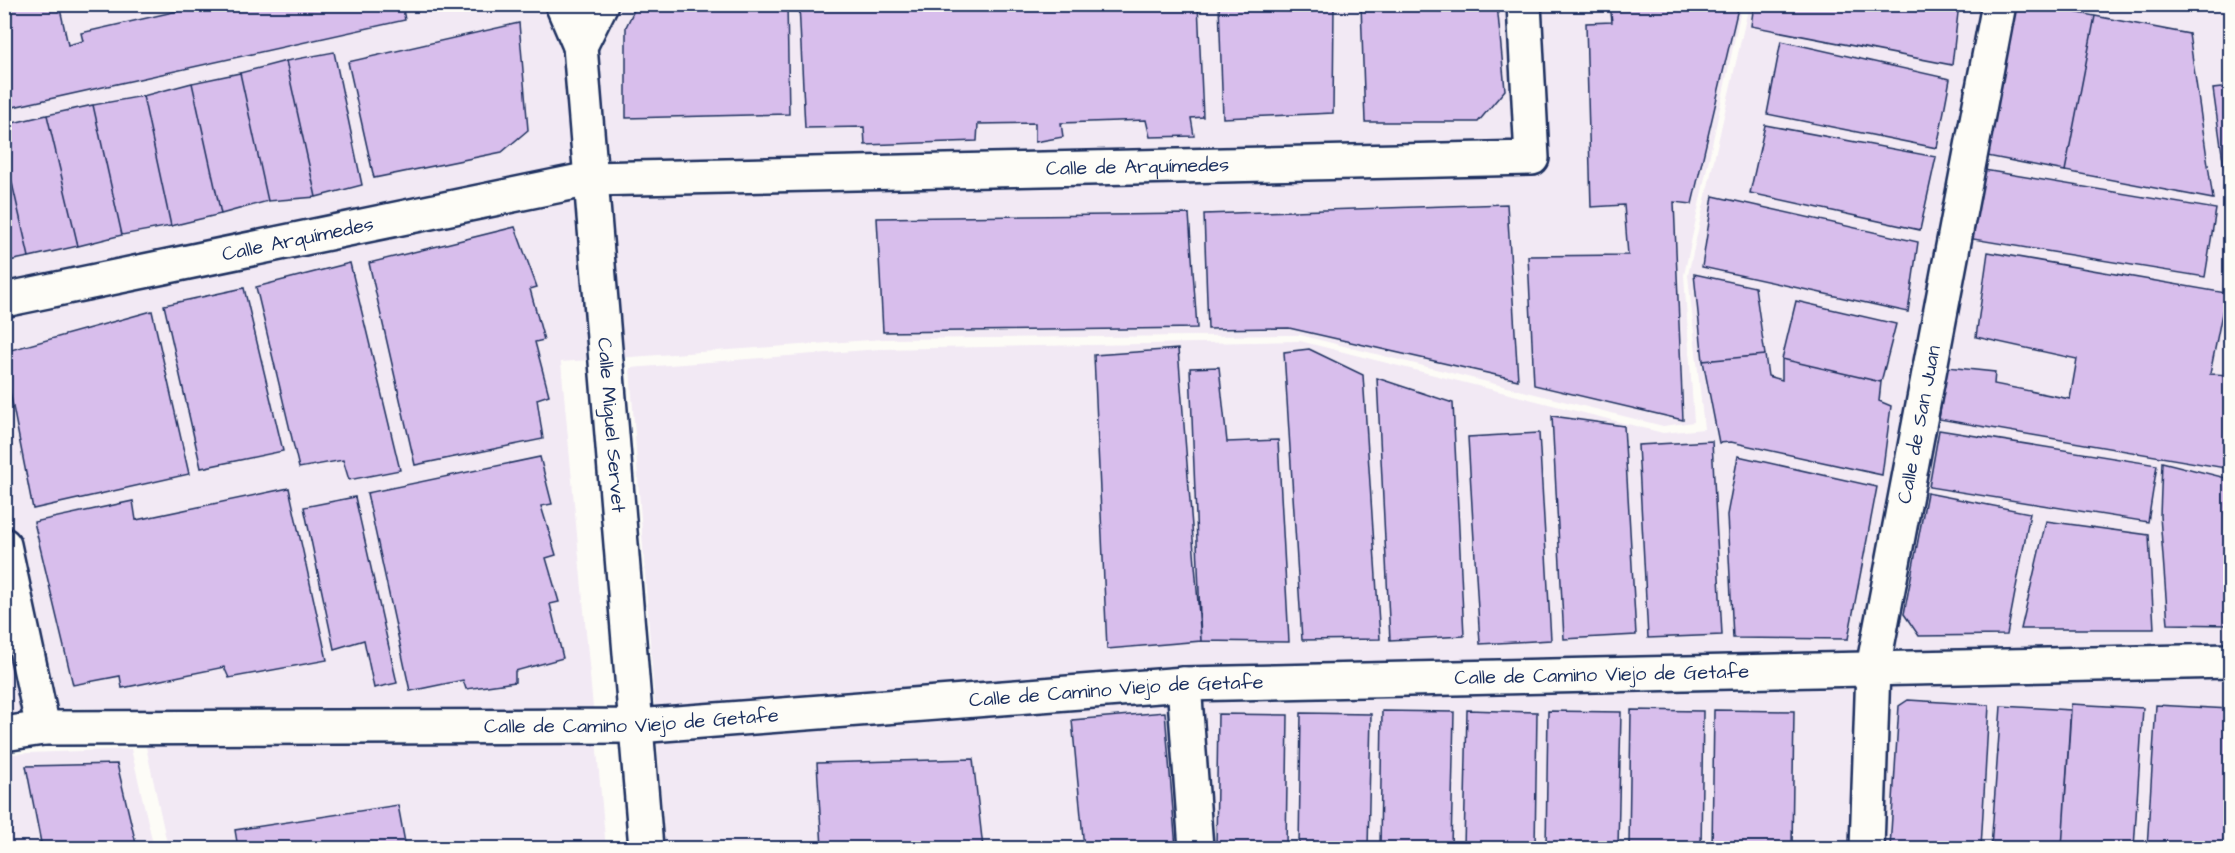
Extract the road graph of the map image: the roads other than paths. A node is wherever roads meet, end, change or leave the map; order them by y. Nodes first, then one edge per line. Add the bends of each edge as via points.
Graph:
1 (562, 4) edge
2 (601, 4) edge
3 (1524, 4) edge
4 (1999, 4) edge
5 (580, 46) junction
6 (590, 178) junction
7 (4, 300) edge
8 (4, 545) edge
9 (2230, 660) edge
10 (1873, 668) junction
11 (1184, 684) junction
12 (637, 726) junction
13 (43, 728) junction
14 (4, 734) edge
15 (646, 849) edge
16 (1196, 849) edge
17 (1868, 849) edge

1 - 5 street, Calle Miguel Servet
2 - 5 street
3 - 6 street, Calle de Arquímedes via 1532,158
4 - 10 street, Calle de San Juan
5 - 6 street, Calle Miguel Servet
6 - 7 street, Calle Arquímedes
6 - 12 street, Calle Miguel Servet
8 - 13 street
9 - 10 street, Calle de Camino Viejo de Getafe
10 - 11 street, Calle de Camino Viejo de Getafe
10 - 17 street, Calle de San Juan
11 - 12 street, Calle de Camino Viejo de Getafe
11 - 16 street
12 - 13 street, Calle de Camino Viejo de Getafe
12 - 15 street, Calle Miguel Servet
13 - 14 street, Calle de Camino Viejo de Getafe

